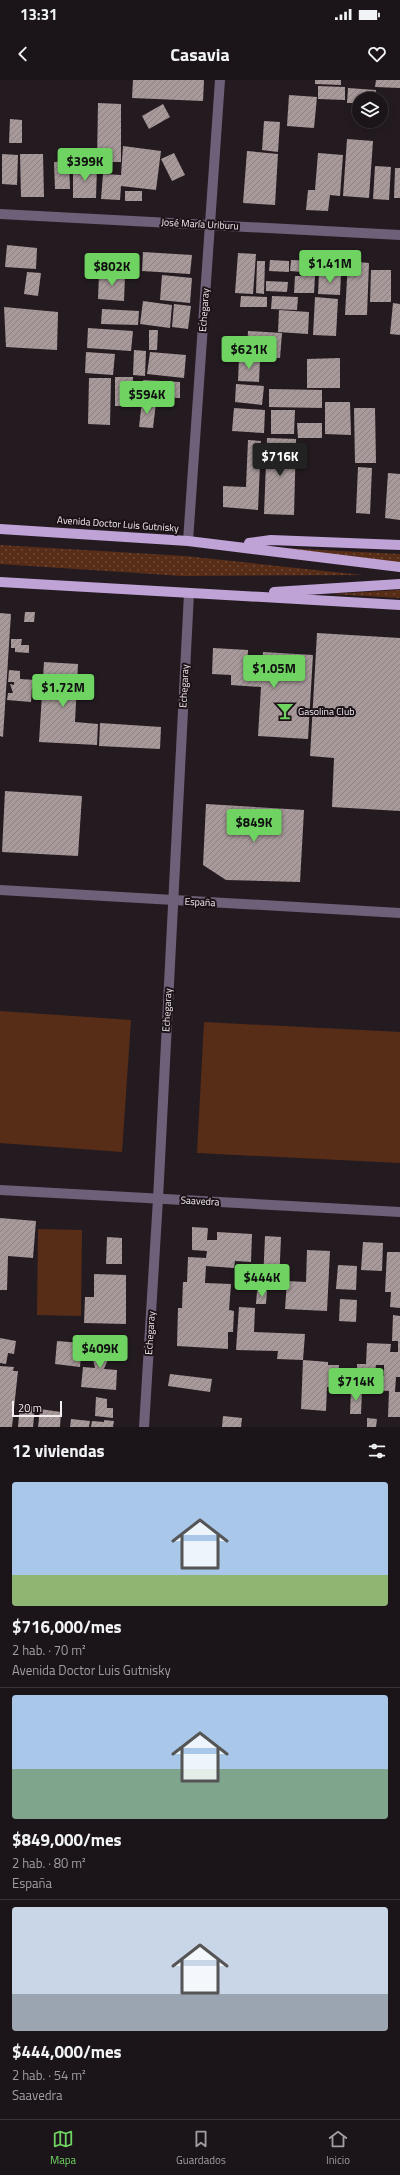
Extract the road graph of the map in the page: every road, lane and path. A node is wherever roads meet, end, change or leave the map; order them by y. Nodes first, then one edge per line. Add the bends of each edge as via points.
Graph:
1 (220, 80) edge
2 (0, 214) edge
3 (210, 225) junction
4 (400, 235) edge
5 (0, 529) edge
6 (188, 540) junction
7 (233, 545) junction
8 (400, 546) edge
9 (400, 567) edge
10 (0, 582) edge
11 (400, 584) edge
12 (188, 593) junction
13 (230, 595) junction
14 (400, 605) edge
15 (0, 890) edge
16 (173, 900) junction
17 (400, 913) edge
18 (0, 1190) edge
19 (158, 1199) junction
20 (400, 1212) edge
21 (144, 1427) edge

1 - 3 street, Echegaray
2 - 3 street, José María Uriburu
3 - 4 street, José María Uriburu
3 - 6 street, Echegaray
5 - 6 main road, Avenida Doctor Luis Gutnisky
6 - 7 main road, Avenida Doctor Luis Gutnisky
7 - 8 main road, Avenida Doctor Luis Gutnisky via 270,540
7 - 9 main road, Avenida Doctor Luis Gutnisky
10 - 12 main road
11 - 13 main road
12 - 13 main road
12 - 16 street, Echegaray
13 - 14 main road
15 - 16 street, España
16 - 17 street, España
16 - 19 street, Echegaray
18 - 19 street, Saavedra
19 - 20 street, Saavedra
19 - 21 street, Echegaray

